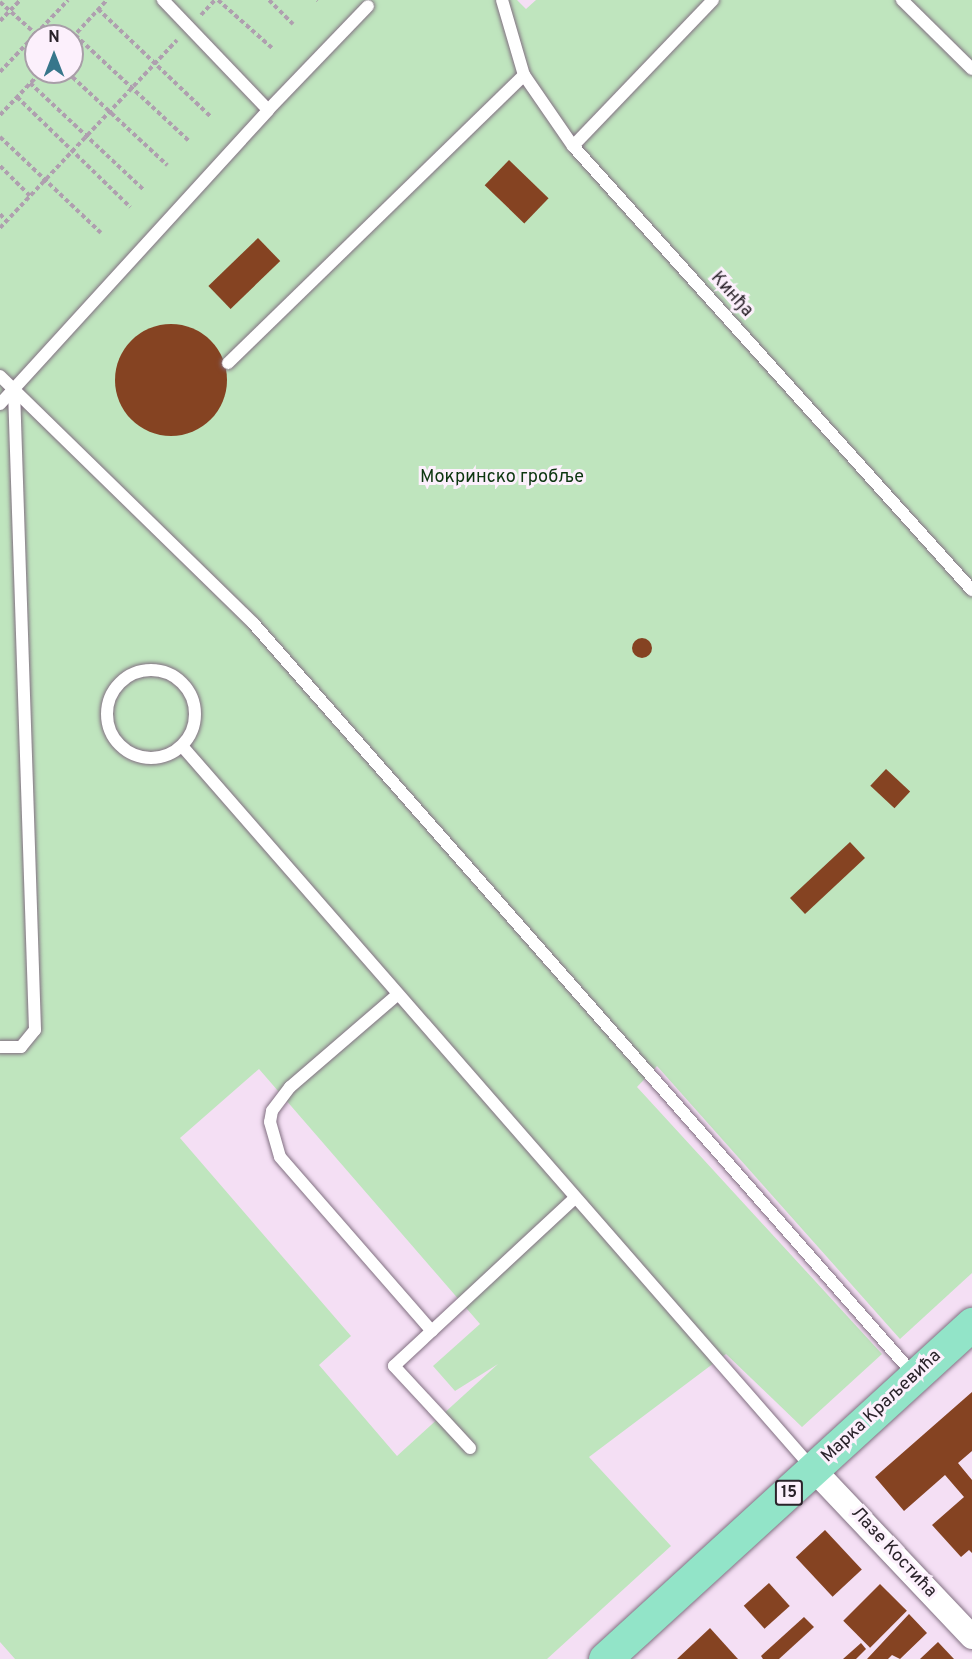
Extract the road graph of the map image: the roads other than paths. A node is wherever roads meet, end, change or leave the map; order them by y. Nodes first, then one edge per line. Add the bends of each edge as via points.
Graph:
1 (163, 0) edge
2 (502, 0) edge
3 (713, 0) edge
4 (902, 0) edge
5 (368, 6) dead end
6 (972, 69) edge
7 (524, 75) junction
8 (268, 110) junction
9 (573, 146) junction
10 (228, 363) dead end
11 (0, 376) edge
12 (14, 390) junction
13 (0, 404) edge
14 (972, 590) edge
15 (182, 746) junction
16 (398, 995) junction
17 (0, 1047) edge
18 (574, 1199) junction
19 (972, 1324) edge
20 (432, 1331) junction
21 (915, 1376) junction
22 (470, 1448) dead end
23 (814, 1470) junction
24 (972, 1637) edge
25 (604, 1659) edge

1 - 8 lane
2 - 7 lane, Кинђа
3 - 9 lane
4 - 6 lane
5 - 8 lane
7 - 9 lane, Кинђа
7 - 10 lane
8 - 12 lane
9 - 14 lane, Кинђа
11 - 12 lane
12 - 13 lane
12 - 17 lane via 35,1030 21,1047
12 - 21 lane via 253,623
15 - 15 lane via 190,734 195,713 189,692 180,681 147,670 133,674 116,687 106,714 109,729 121,747 140,757 155,758
15 - 16 lane
16 - 18 lane
16 - 20 lane via 290,1087 272,1111 270,1122 280,1157
18 - 20 lane
18 - 23 lane
19 - 21 main road, Марка Краљевића / 15
20 - 22 lane via 394,1366
21 - 23 main road, Марка Краљевића / 15
23 - 24 street, Лазе Костића
23 - 25 main road, Марка Краљевића / 15

